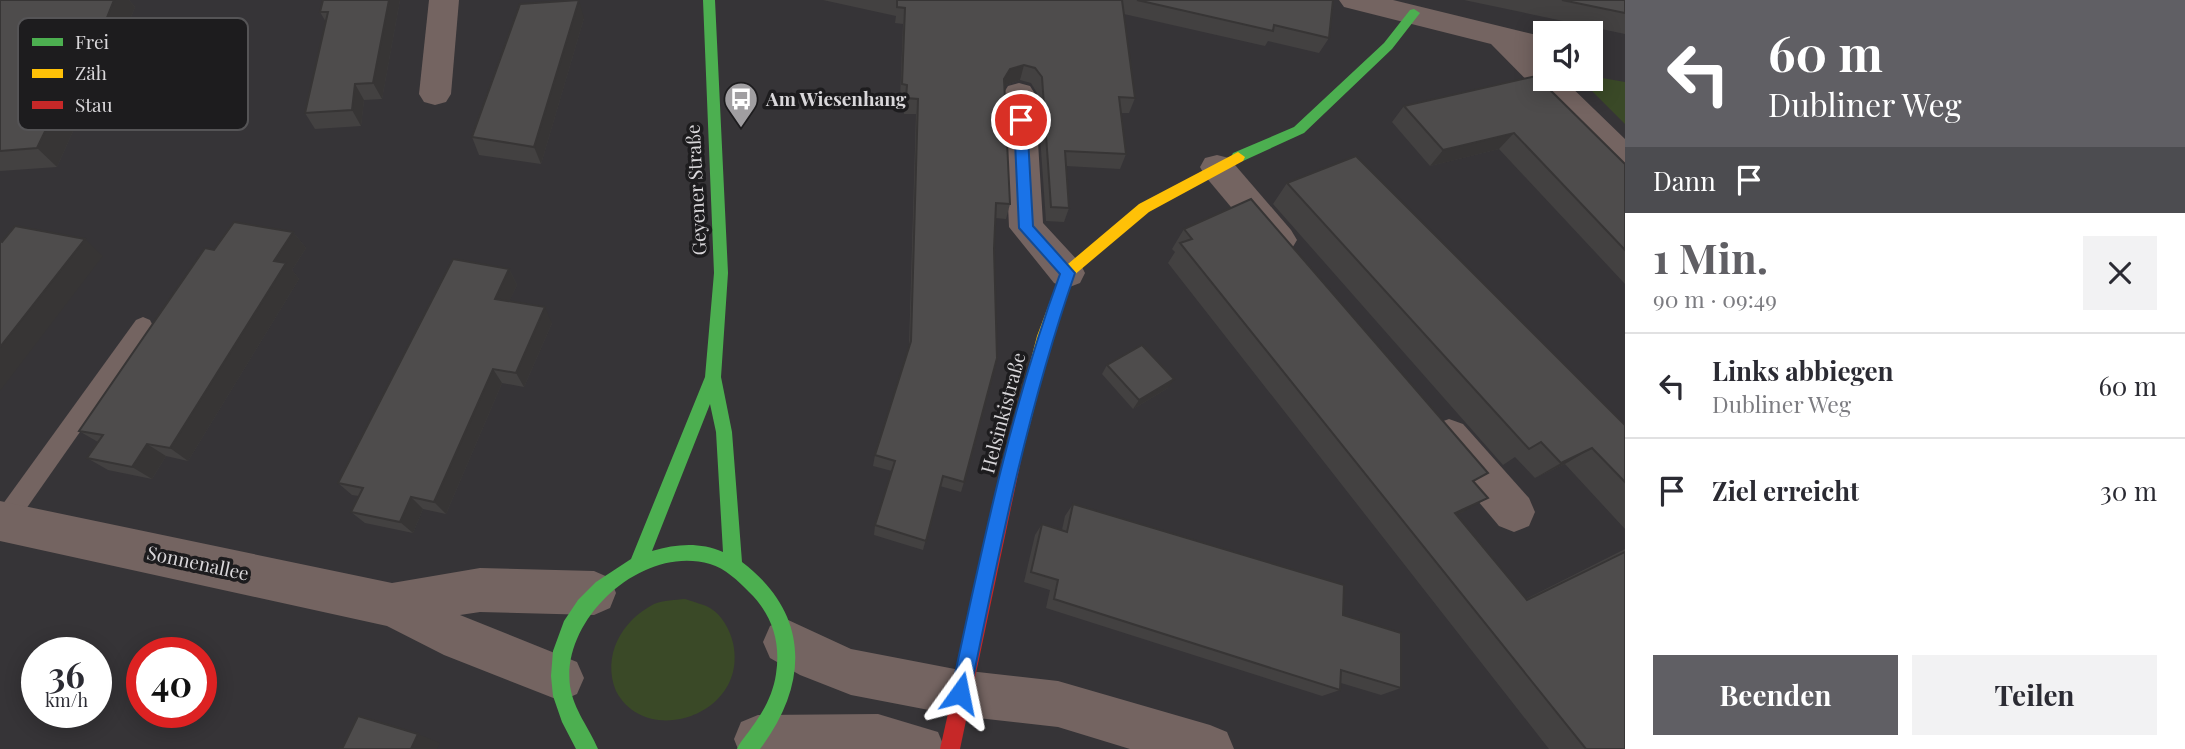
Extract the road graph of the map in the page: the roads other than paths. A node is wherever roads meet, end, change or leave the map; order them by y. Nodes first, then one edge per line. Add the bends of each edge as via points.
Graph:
1 (443, 0) edge
2 (709, 0) edge
3 (1354, 0) edge
4 (1414, 13) junction
5 (1501, 36) junction
6 (1533, 44) edge
7 (435, 94) dead end
8 (1019, 94) dead end
9 (1625, 159) edge
10 (1217, 167) junction
11 (1298, 261) edge
12 (1068, 273) junction
13 (143, 326) dead end
14 (713, 377) junction
15 (1424, 408) edge
16 (1514, 512) dead end
17 (2, 521) edge
18 (640, 560) junction
19 (733, 565) junction
20 (594, 593) junction
21 (392, 605) junction
22 (786, 642) junction
23 (960, 693) junction
24 (565, 698) junction
25 (560, 739) dead end
26 (752, 744) edge
27 (587, 749) edge
28 (921, 749) edge
29 (950, 749) edge
30 (1210, 749) edge

1 - 7 street
2 - 14 street, Geyener Straße via 721,272
3 - 4 street
4 - 5 street
4 - 10 street, Helsinkistraße via 1388,46 1299,130
5 - 6 street
5 - 9 street
8 - 12 street via 1026,228
10 - 11 street
10 - 12 street, Helsinkistraße via 1144,208
12 - 23 street, Helsinkistraße via 1045,336 1003,494
13 - 17 lane, Sonnenallee
14 - 18 street, Geyener Straße
14 - 19 street, Geyener Straße via 724,432
15 - 16 street
17 - 21 street, Sonnenallee
18 - 19 street via 672,552 704,554
18 - 20 street
19 - 22 street via 758,583 776,610
20 - 21 street, Sonnenallee via 480,590
20 - 24 street via 576,618 565,647
21 - 24 street, Sonnenallee
22 - 23 street via 851,672
22 - 26 street via 783,692 773,717
23 - 29 street, Helsinkistraße
23 - 30 street via 1058,704
24 - 25 street
24 - 27 street
26 - 28 street via 878,738

